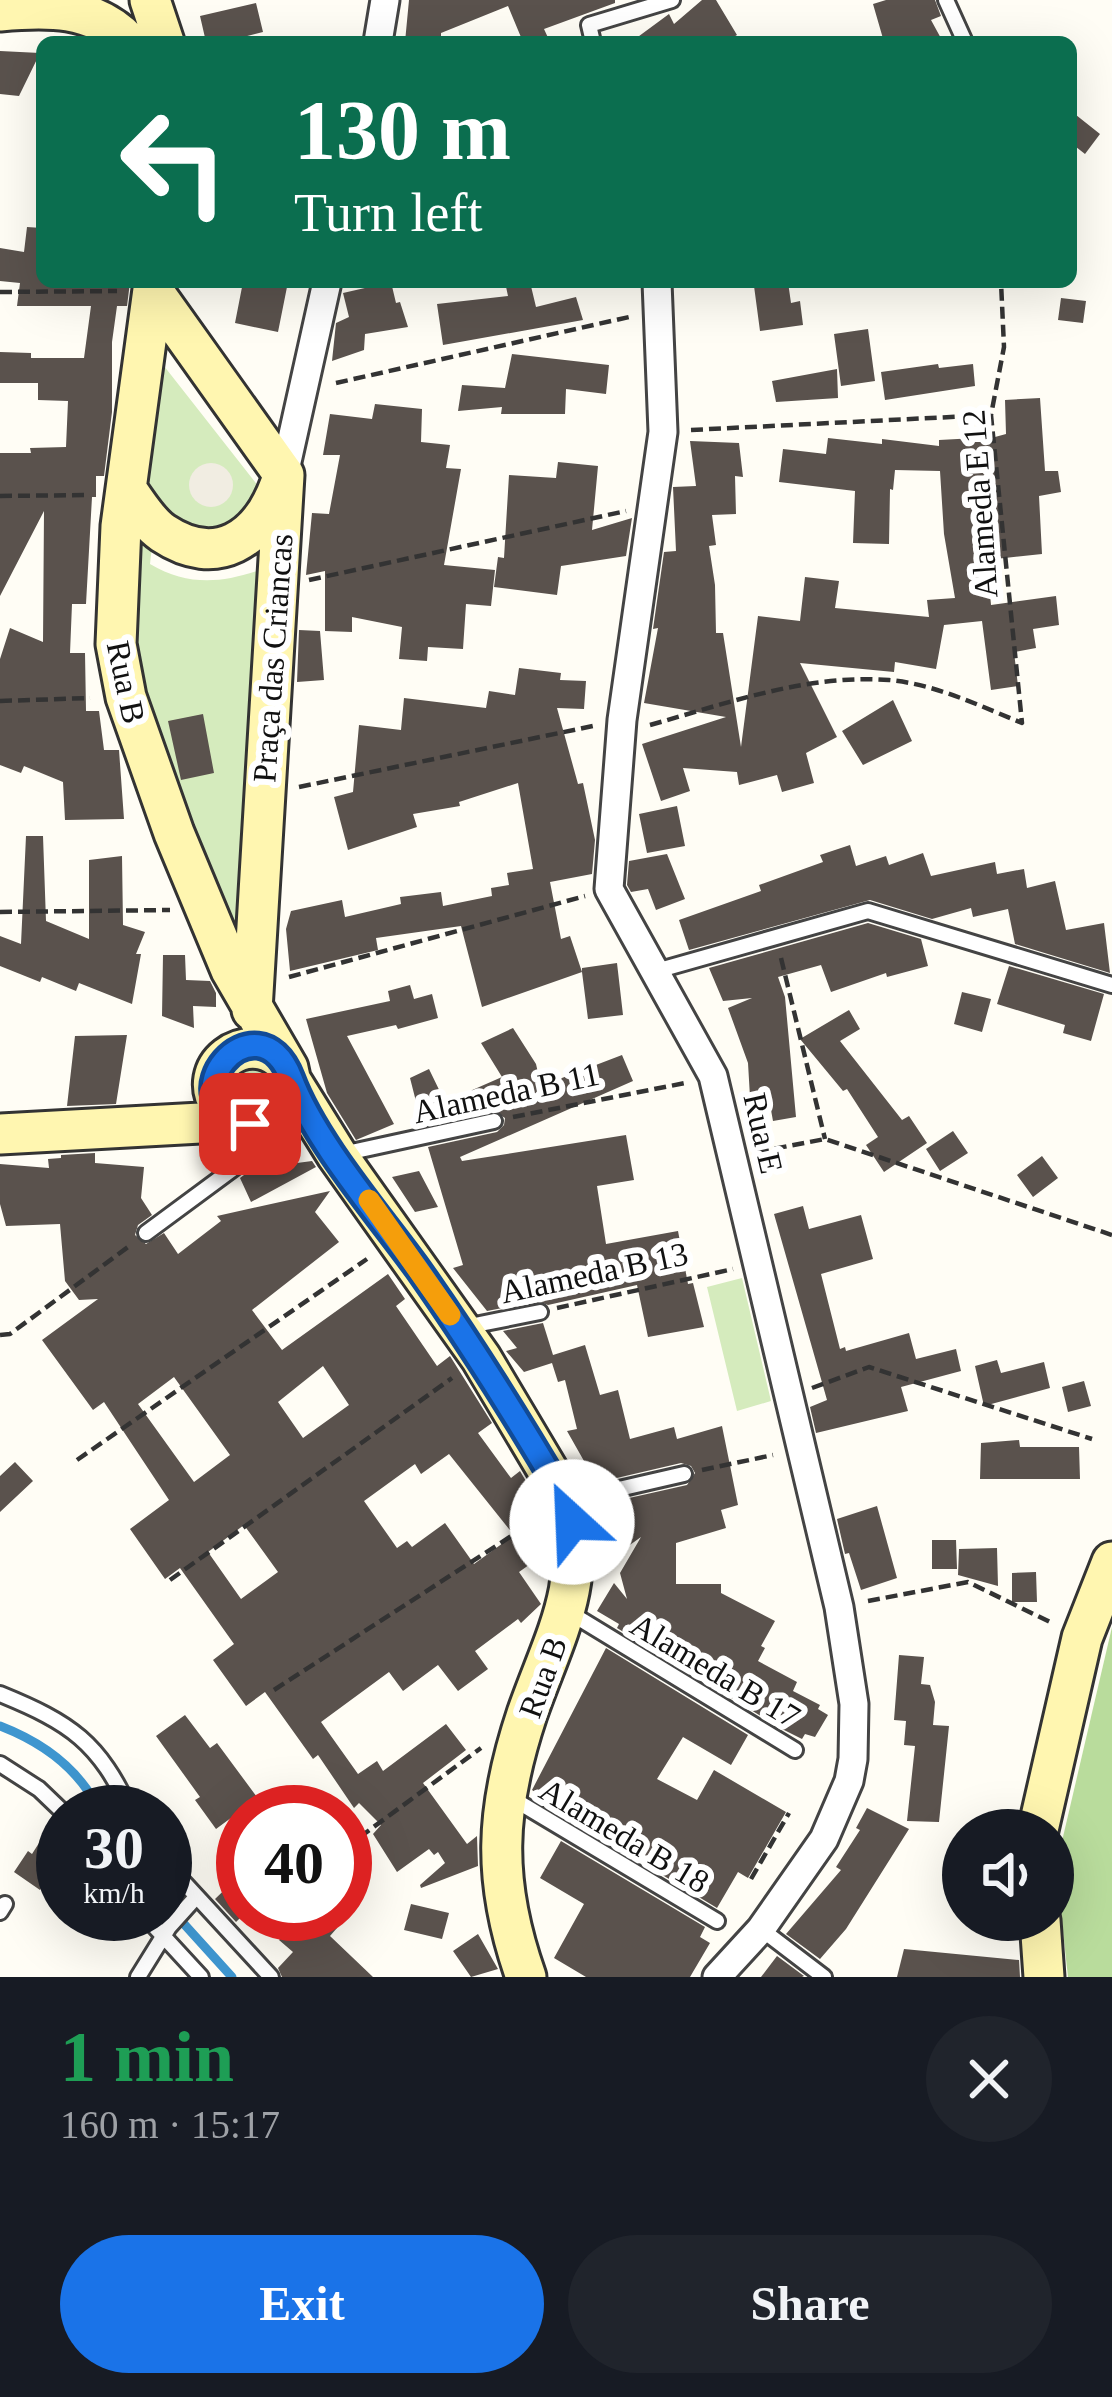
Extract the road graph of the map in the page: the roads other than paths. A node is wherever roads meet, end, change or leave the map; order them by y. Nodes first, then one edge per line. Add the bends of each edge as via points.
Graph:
1 (150, 0) edge
2 (385, 0) edge
3 (672, 0) edge
4 (946, 0) edge
5 (0, 11) edge
6 (120, 36) edge
7 (162, 36) edge
8 (379, 36) edge
9 (592, 36) edge
10 (961, 36) edge
11 (153, 288) edge
12 (154, 288) edge
13 (326, 288) edge
14 (657, 296) edge
15 (300, 398) junction
16 (243, 416) junction
17 (284, 475) junction
18 (126, 492) junction
19 (656, 971) junction
20 (1112, 986) edge
21 (253, 999) junction
22 (223, 1060) junction
23 (286, 1069) junction
24 (494, 1121) road end
25 (256, 1126) junction
26 (138, 1127) junction
27 (0, 1134) edge
28 (337, 1155) junction
29 (146, 1233) road end
30 (539, 1312) road end
31 (470, 1343) junction
32 (684, 1474) road end
33 (566, 1501) junction
34 (1112, 1562) edge
35 (566, 1611) junction
36 (0, 1694) edge
37 (795, 1750) dead end
38 (0, 1764) edge
39 (119, 1785) edge
40 (36, 1787) edge
41 (506, 1795) junction
42 (1043, 1809) edge
43 (192, 1901) edge
44 (717, 1921) dead end
45 (761, 1929) junction
46 (161, 1941) edge
47 (174, 1941) edge
48 (1041, 1941) edge
49 (138, 1977) edge
50 (201, 1977) edge
51 (271, 1977) edge
52 (526, 1977) edge
53 (717, 1977) edge
54 (824, 1977) edge
55 (1044, 1977) edge

1 - 7 street
2 - 8 street
3 - 9 lane via 589,26
4 - 10 lane
5 - 6 street via 70,11
11 - 18 street, Rua B
12 - 16 street
13 - 15 street
14 - 19 street, Rua E via 663,432 622,726 609,889
15 - 16 street via 279,426
15 - 17 street
16 - 17 street
17 - 18 street via 264,520 247,537 215,548 163,533
17 - 21 street, Praça das Criancas
18 - 21 street, Rua B via 115,603 126,697 174,833
19 - 20 lane via 868,910
19 - 45 street, Rua E via 713,1076 839,1607 854,1704 848,1781 824,1839
21 - 22 street
21 - 23 street
22 - 23 street via 248,1046 271,1051
22 - 25 street via 214,1077 218,1103
22 - 26 street via 181,1105
23 - 25 street via 285,1107
23 - 28 street, Rua B
24 - 28 lane, Alameda B 11
25 - 26 street
25 - 28 street
25 - 29 lane
26 - 27 street
28 - 31 street, Rua B
30 - 31 lane, Alameda B 13
31 - 33 street, Rua B
32 - 33 lane
33 - 35 street, Rua B via 574,1547
34 - 42 street via 1082,1638
35 - 37 lane, Alameda B 17
35 - 41 street, Rua B
36 - 39 lane via 91,1746
38 - 40 lane
41 - 44 lane, Alameda B 18
41 - 52 street, Rua B via 499,1858
43 - 51 lane
45 - 53 street, Rua E
45 - 54 lane
46 - 49 lane
47 - 50 lane
48 - 55 street

